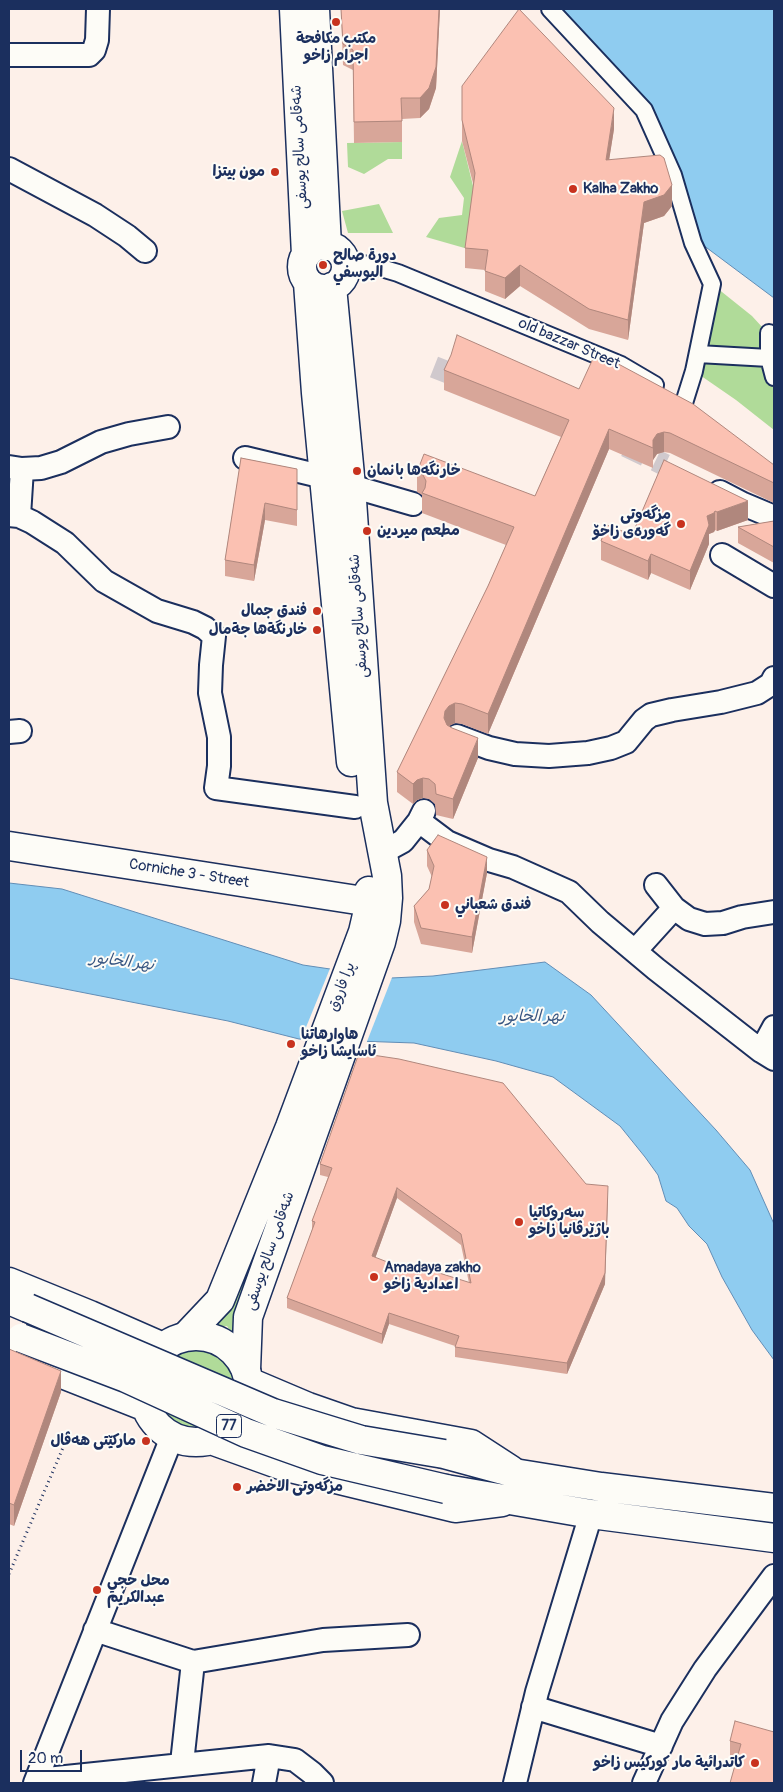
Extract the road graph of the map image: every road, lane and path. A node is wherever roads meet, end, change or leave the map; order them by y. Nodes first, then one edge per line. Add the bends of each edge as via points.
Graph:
1 (98, 9) edge
2 (294, 9) edge
3 (315, 9) edge
4 (550, 9) edge
5 (9, 55) edge
6 (9, 169) edge
7 (145, 251) dead end
8 (326, 255) junction
9 (320, 285) junction
10 (768, 333) dead end
11 (698, 354) junction
12 (769, 358) junction
13 (774, 377) edge
14 (684, 402) junction
15 (700, 413) edge
16 (168, 427) dead end
17 (245, 458) edge
18 (16, 468) edge
19 (324, 477) junction
20 (699, 482) edge
21 (351, 486) junction
22 (413, 504) dead end
23 (14, 515) edge
24 (774, 517) edge
25 (722, 555) dead end
26 (774, 586) edge
27 (774, 678) edge
28 (457, 736) edge
29 (355, 807) junction
30 (9, 846) edge
31 (381, 853) junction
32 (656, 885) dead end
33 (370, 902) junction
34 (674, 908) junction
35 (774, 912) edge
36 (372, 937) junction
37 (635, 951) junction
38 (774, 1027) edge
39 (768, 1055) edge
40 (300, 1132) junction
41 (9, 1282) edge
42 (18, 1304) edge
43 (90, 1315) junction
44 (174, 1341) junction
45 (13, 1342) edge
46 (247, 1376) junction
47 (68, 1377) junction
48 (146, 1407) junction
49 (308, 1407) junction
50 (68, 1436) dead end
51 (172, 1436) junction
52 (211, 1440) junction
53 (286, 1467) junction
54 (514, 1473) junction
55 (515, 1501) junction
56 (774, 1508) edge
57 (591, 1514) junction
58 (774, 1538) edge
59 (9, 1574) edge
60 (774, 1576) edge
61 (96, 1630) junction
62 (408, 1635) dead end
63 (193, 1662) junction
64 (533, 1707) junction
65 (661, 1746) junction
66 (269, 1756) junction
67 (182, 1763) junction
68 (36, 1781) edge
69 (264, 1783) edge
70 (322, 1783) edge
71 (515, 1783) edge
72 (644, 1783) edge

1 - 5 street via 98,40 89,55
2 - 8 main road, شەقامی سالح یوسفی
3 - 8 main road, شەقامی سالح یوسفی
4 - 11 street via 644,110 669,167 693,242 712,284
6 - 7 street via 95,215
8 - 9 main road via 302,266 302,272
8 - 9 main road via 344,275 337,284
8 - 14 street, old bazzar Street via 380,267 434,288 621,365
9 - 19 main road, شەقامی سالح یوسفی via 316,393
9 - 21 main road, شەقامی سالح یوسفی
10 - 12 street
11 - 12 street
11 - 14 street
12 - 13 street
14 - 15 street, old bazzar Street
16 - 18 street via 101,442 41,468
17 - 19 street
18 - 23 street
19 - 29 main road, شەقامی سالح یوسفی
20 - 24 street
21 - 22 street
21 - 31 main road, شەقامی سالح یوسفی via 373,803
23 - 29 street via 32,522 65,543 104,581 157,611 193,622 214,636 210,694 219,737 216,788
25 - 26 street
27 - 28 street via 771,684 757,693 651,715 626,742 588,753 515,754
29 - 33 main road, شەقامی سالح یوسفی
30 - 33 main road, Corniche 3 - Street
31 - 36 main road, شەقامی سالح یوسفی via 388,898 386,921
31 - 37 street via 403,841 422,816 447,842 569,892
32 - 34 street
33 - 36 main road, شەقامی سالح یوسفی
34 - 35 street via 689,919 705,924
34 - 37 street
36 - 40 main road, پرا فاروق
37 - 39 street
38 - 39 street
40 - 44 main road, شەقامی سالح یوسفی via 220,1300
40 - 46 main road, شەقامی سالح یوسفی via 248,1317
41 - 43 main road
42 - 54 main road, 77, bridge via 273,1413 361,1440 444,1454
43 - 44 main road
43 - 47 main road via 96,1322 101,1339 97,1357 85,1371
44 - 46 main road via 199,1335 222,1342 240,1358
44 - 48 main road via 153,1356 147,1368 143,1381
45 - 47 main road
45 - 55 main road, 77, bridge via 126,1378 246,1433 322,1460 446,1489
46 - 49 main road
46 - 52 main road via 249,1394 241,1417 223,1435
47 - 48 main road
48 - 51 main road via 156,1424
49 - 53 main road via 291,1415 280,1430 278,1449
49 - 54 main road via 351,1422 471,1444
50 - 59 path
51 - 52 main road via 184,1441
51 - 61 street
52 - 53 main road
53 - 55 main road via 455,1508
54 - 56 main road, 77
55 - 57 main road, 77
57 - 58 main road, 77
57 - 64 street
60 - 65 street via 705,1669 672,1721
61 - 63 street
61 - 68 street
62 - 63 street via 323,1640
63 - 67 street
64 - 65 street
64 - 71 street
65 - 72 street
66 - 67 street
66 - 69 street
66 - 70 street via 295,1760
67 - 68 street

